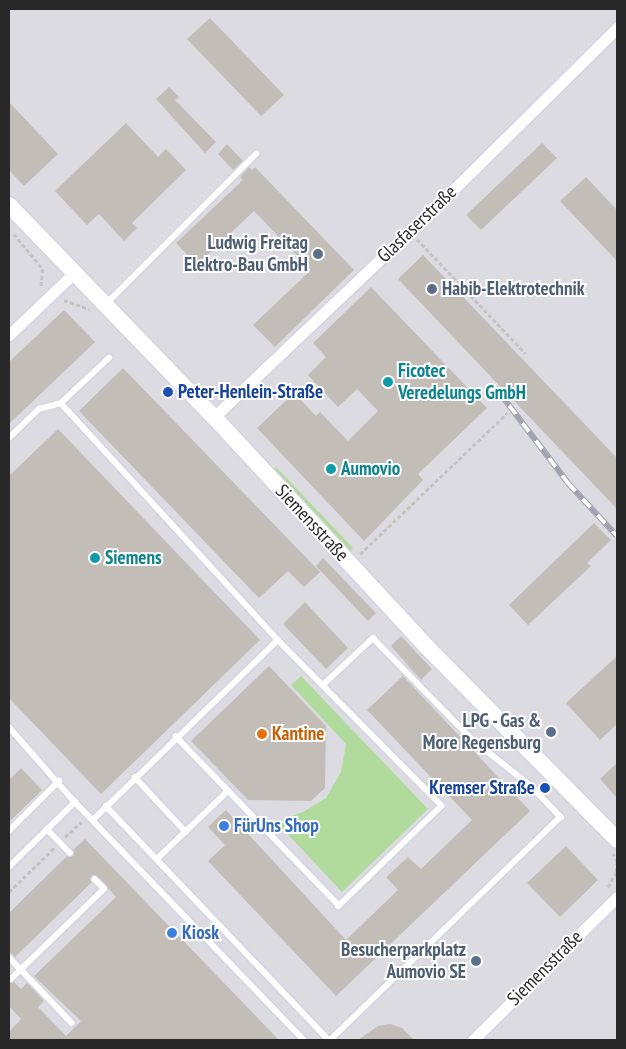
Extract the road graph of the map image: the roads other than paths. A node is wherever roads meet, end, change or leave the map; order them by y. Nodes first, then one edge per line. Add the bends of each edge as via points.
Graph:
1 (617, 28) edge
2 (256, 154) dead end
3 (9, 205) edge
4 (75, 272) junction
5 (106, 304) junction
6 (9, 335) edge
7 (109, 358) dead end
8 (61, 403) junction
9 (214, 417) junction
10 (9, 438) edge
11 (278, 640) junction
12 (323, 685) junction
13 (9, 727) edge
14 (176, 737) junction
15 (135, 777) junction
16 (60, 781) junction
17 (228, 791) junction
18 (75, 802) junction
19 (106, 806) junction
20 (93, 820) junction
21 (47, 829) junction
22 (9, 831) edge
23 (186, 832) junction
24 (617, 840) edge
25 (70, 853) dead end
26 (157, 859) junction
27 (9, 867) edge
28 (95, 880) dead end
29 (617, 897) edge
30 (9, 957) edge
31 (21, 970) junction
32 (12, 979) dead end
33 (72, 1023) dead end
34 (304, 1040) edge
35 (330, 1040) edge
36 (473, 1040) edge

1 - 9 street, Glasfaserstraße
2 - 5 lane
3 - 4 street, Siemensstraße
4 - 5 street, Siemensstraße
4 - 6 street
5 - 9 street, Siemensstraße
7 - 8 lane
8 - 10 lane via 39,409
8 - 11 lane
9 - 24 street, Siemensstraße
11 - 12 lane
11 - 14 lane
12 - 17 lane via 442,806 339,906
12 - 35 lane via 373,638 474,741 530,785 561,817
13 - 16 lane
14 - 15 lane
14 - 17 lane
15 - 19 lane
15 - 23 lane
16 - 18 lane
16 - 22 lane
17 - 23 lane
18 - 20 lane
18 - 21 lane
19 - 20 lane
19 - 26 lane
20 - 34 lane
21 - 25 lane
21 - 27 lane
23 - 26 lane
26 - 35 lane
28 - 31 lane via 104,890
29 - 36 street, Siemensstraße
30 - 31 lane
31 - 32 lane
31 - 33 lane

